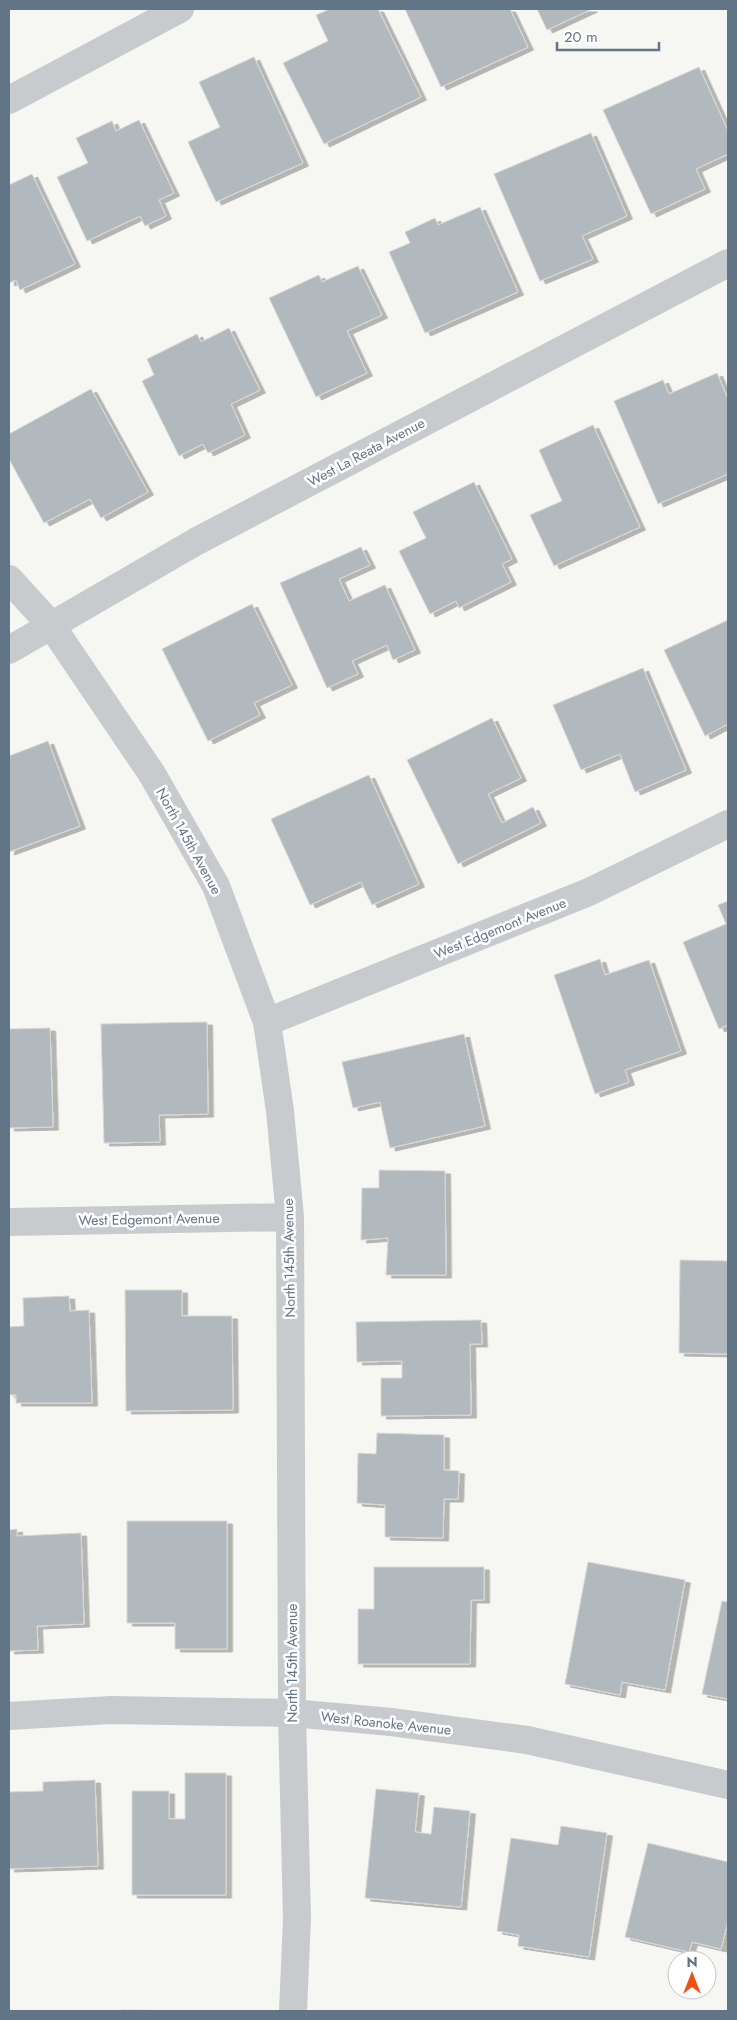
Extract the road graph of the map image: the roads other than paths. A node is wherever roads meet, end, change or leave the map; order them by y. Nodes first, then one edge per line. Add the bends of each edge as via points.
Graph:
1 (180, 9) edge
2 (9, 100) edge
3 (728, 263) edge
4 (9, 579) edge
5 (51, 625) junction
6 (9, 650) edge
7 (728, 824) edge
8 (267, 1022) junction
9 (290, 1217) junction
10 (9, 1222) edge
11 (292, 1713) junction
12 (9, 1716) edge
13 (728, 1785) edge
14 (293, 2011) edge

1 - 2 street
3 - 5 street, West La Reata Avenue via 197,541
4 - 5 street, North 145th Avenue
5 - 6 street, West La Reata Avenue
5 - 8 street, North 145th Avenue via 152,774 216,886
7 - 8 street, West Edgemont Avenue via 589,892
8 - 9 street, North 145th Avenue
9 - 10 street, West Edgemont Avenue
9 - 11 street, North 145th Avenue
11 - 12 street, West Roanoke Avenue via 111,1710
11 - 13 street, West Roanoke Avenue via 527,1740
11 - 14 street, North 145th Avenue via 297,1919

